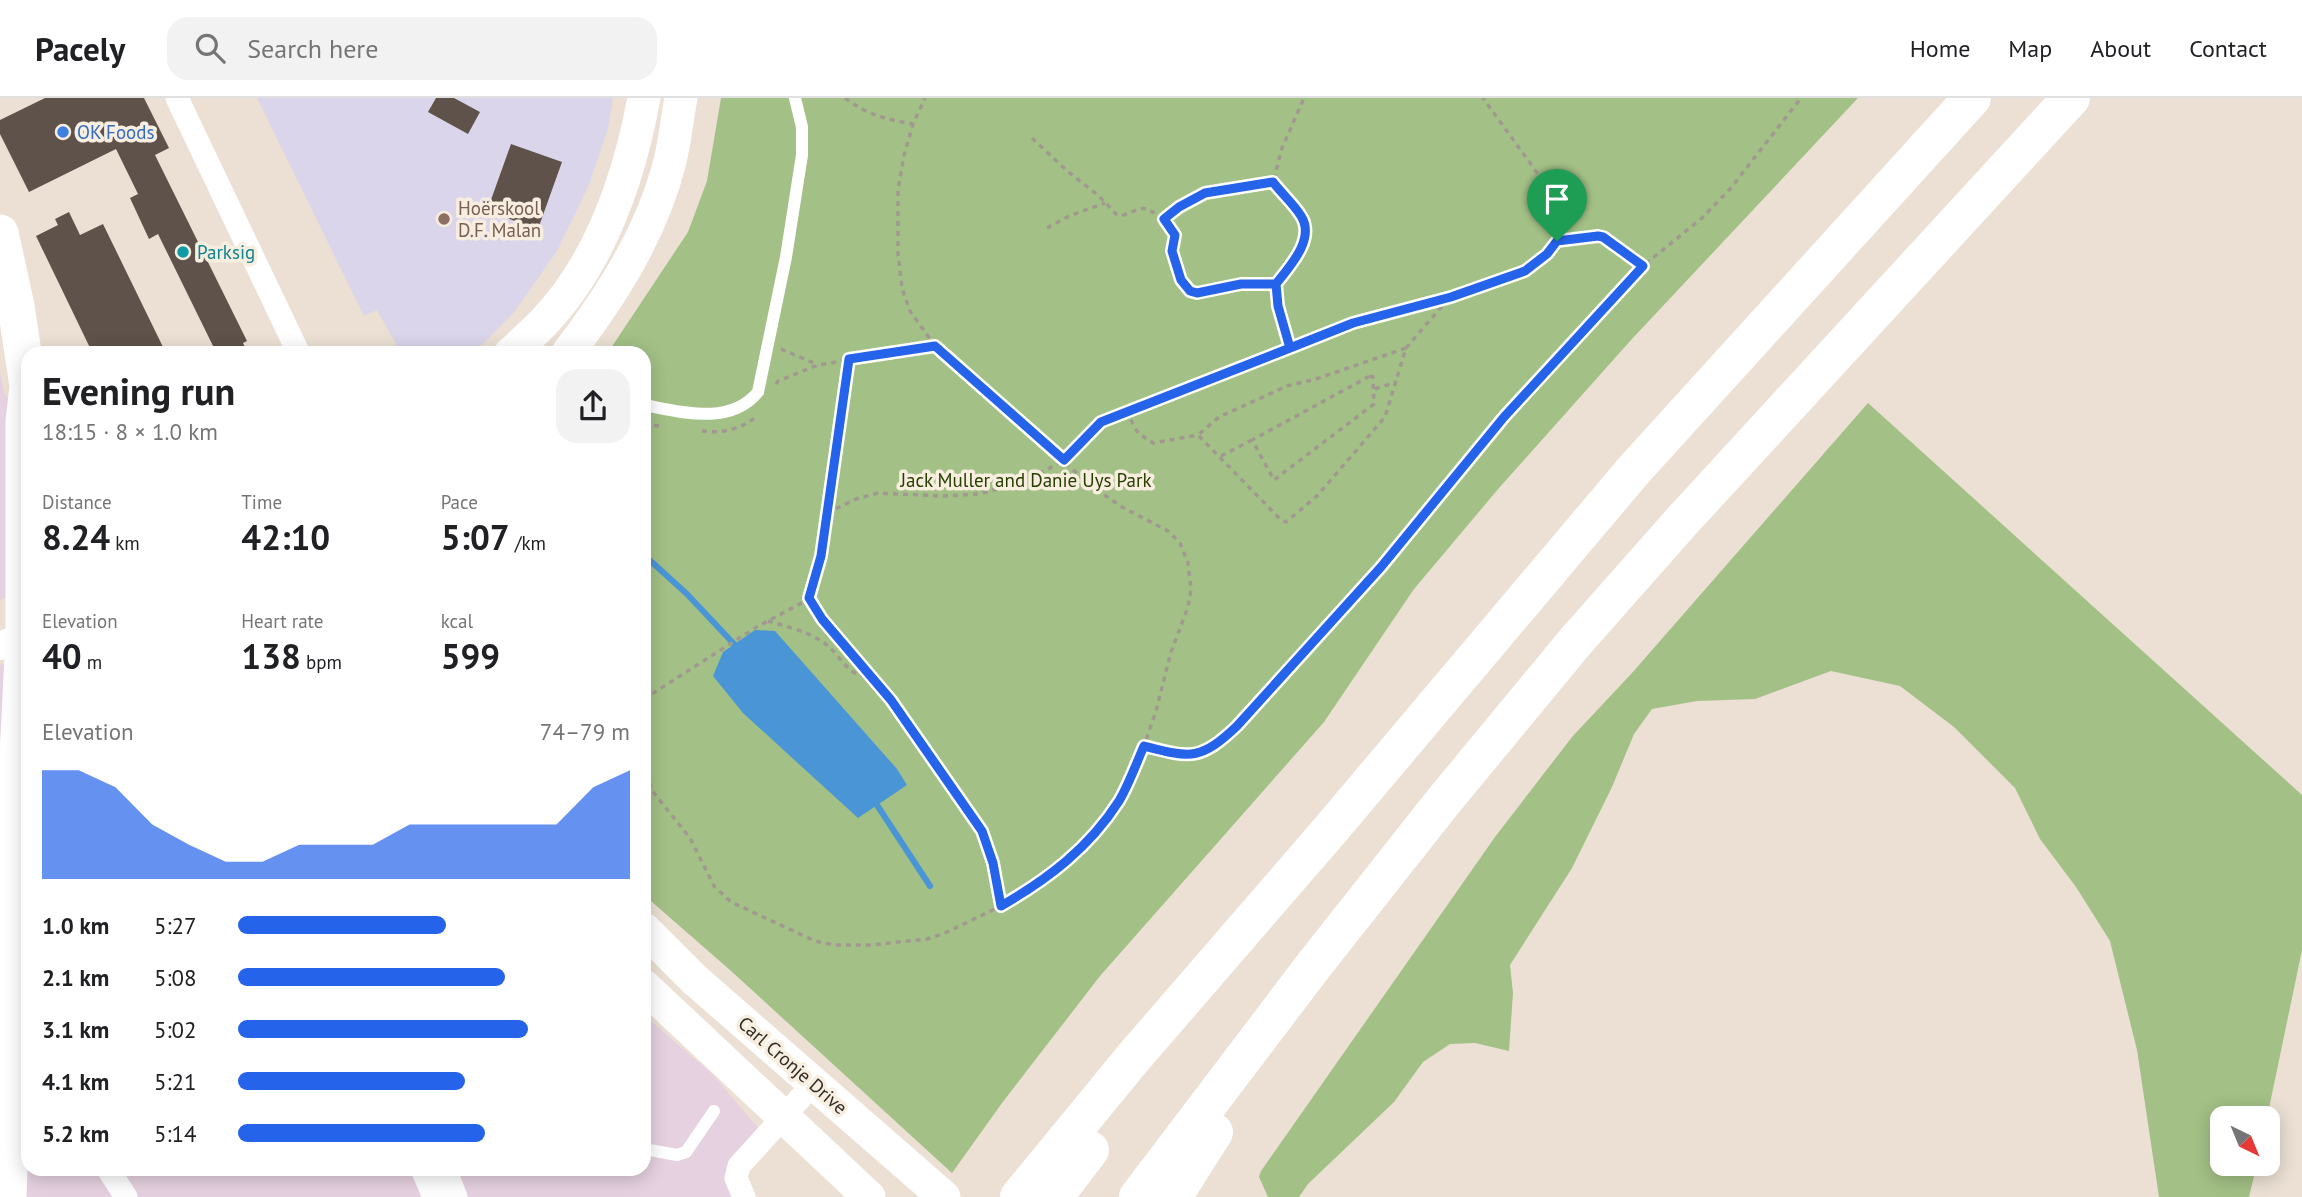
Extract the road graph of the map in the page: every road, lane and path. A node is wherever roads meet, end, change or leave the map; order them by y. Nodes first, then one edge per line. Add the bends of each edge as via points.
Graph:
1 (177, 98) edge
2 (644, 98) edge
3 (681, 98) edge
4 (795, 98) edge
5 (845, 98) edge
6 (925, 98) edge
7 (1304, 98) edge
8 (1483, 98) edge
9 (1801, 98) edge
10 (1972, 98) edge
11 (2071, 98) edge
12 (913, 124) junction
13 (1032, 138) dead end
14 (1273, 182) junction
15 (1105, 203) junction
16 (1164, 219) junction
17 (1047, 228) dead end
18 (0, 233) edge
19 (1557, 241) junction
20 (1643, 266) junction
21 (1276, 284) junction
22 (1451, 297) junction
23 (768, 343) junction
24 (295, 346) edge
25 (519, 346) edge
26 (574, 346) edge
27 (935, 346) junction
28 (1290, 348) junction
29 (1406, 348) junction
30 (0, 359) edge
31 (849, 359) junction
32 (1396, 382) junction
33 (1375, 389) junction
34 (21, 391) edge
35 (651, 406) edge
36 (21, 407) edge
37 (1126, 411) junction
38 (1198, 435) junction
39 (1252, 440) junction
40 (21, 445) edge
41 (1221, 456) junction
42 (1064, 460) junction
43 (827, 513) junction
44 (17, 594) edge
45 (809, 598) junction
46 (767, 621) junction
47 (17, 639) edge
48 (870, 675) junction
49 (651, 695) edge
50 (1144, 746) junction
51 (651, 787) edge
52 (1331, 829) junction
53 (21, 870) edge
54 (1001, 906) junction
55 (651, 936) edge
56 (1314, 965) junction
57 (651, 993) edge
58 (3, 1020) edge
59 (814, 1083) junction
60 (20, 1096) edge
61 (714, 1111) dead end
62 (783, 1117) junction
63 (651, 1150) edge
64 (112, 1176) edge
65 (425, 1176) edge
66 (448, 1176) edge
67 (8, 1197) edge
68 (126, 1197) edge
69 (434, 1197) edge
70 (456, 1197) edge
71 (744, 1197) edge
72 (869, 1197) edge
73 (944, 1197) edge
74 (1019, 1197) edge
75 (1054, 1197) edge
76 (1138, 1197) edge
77 (1173, 1197) edge

1 - 24 street
2 - 25 main road via 623,187 600,239 574,284
3 - 26 main road via 670,161 654,210 620,279
4 - 23 lane via 802,155
5 - 12 path via 879,118
6 - 12 path
7 - 14 path
8 - 19 path via 1551,192 1558,206
9 - 20 path via 1702,218
10 - 52 highway via 1633,471
11 - 56 highway via 1575,642
12 - 27 path via 898,190 898,254 910,311
13 - 15 path
14 - 16 path via 1205,193
14 - 21 path via 1304,219 1306,228 1301,249
15 - 16 path via 1121,216 1139,207
15 - 17 path
16 - 21 path via 1175,235 1172,251 1181,280 1190,291
18 - 34 main road via 16,306
19 - 20 path via 1603,237
19 - 22 path via 1525,271
20 - 50 path via 1504,417 1373,577 1227,735 1202,754 1178,755
21 - 28 path
22 - 28 path via 1353,323
22 - 29 path
23 - 31 path via 818,365
23 - 35 lane via 758,392 738,409 719,414 686,413
27 - 31 path
27 - 42 path
28 - 37 path
29 - 32 path
29 - 38 path via 1287,386 1219,417
30 - 36 main road via 6,391
31 - 43 path
32 - 33 path
32 - 41 path via 1385,417 1317,496 1286,522
33 - 39 path via 1370,376
33 - 39 path via 1374,404 1274,480
37 - 38 path via 1138,433 1153,443
37 - 42 path via 1101,422
38 - 41 path
39 - 41 path
40 - 44 main road
42 - 43 path via 1003,489 943,496 878,493
42 - 50 path via 1090,485 1168,531 1180,543 1188,563 1188,607
43 - 45 path
44 - 47 main road
45 - 46 path
45 - 48 path
46 - 48 path via 828,645 855,674
46 - 49 path
47 - 53 main road
48 - 54 path via 982,831
50 - 54 path via 1119,800 1091,837 1059,869
51 - 54 path via 690,838 714,886 731,902 815,941 871,945 928,939
52 - 74 highway
52 - 75 highway
53 - 58 main road
55 - 59 main road, Carl Cronje Drive
56 - 76 highway
56 - 77 highway
57 - 62 main road
58 - 60 main road via 14,1037
59 - 62 street
59 - 73 main road, Carl Cronje Drive
60 - 67 main road
61 - 63 lane via 686,1152
62 - 71 street via 738,1166 736,1178
62 - 72 main road
64 - 68 street
65 - 69 street
66 - 70 street

